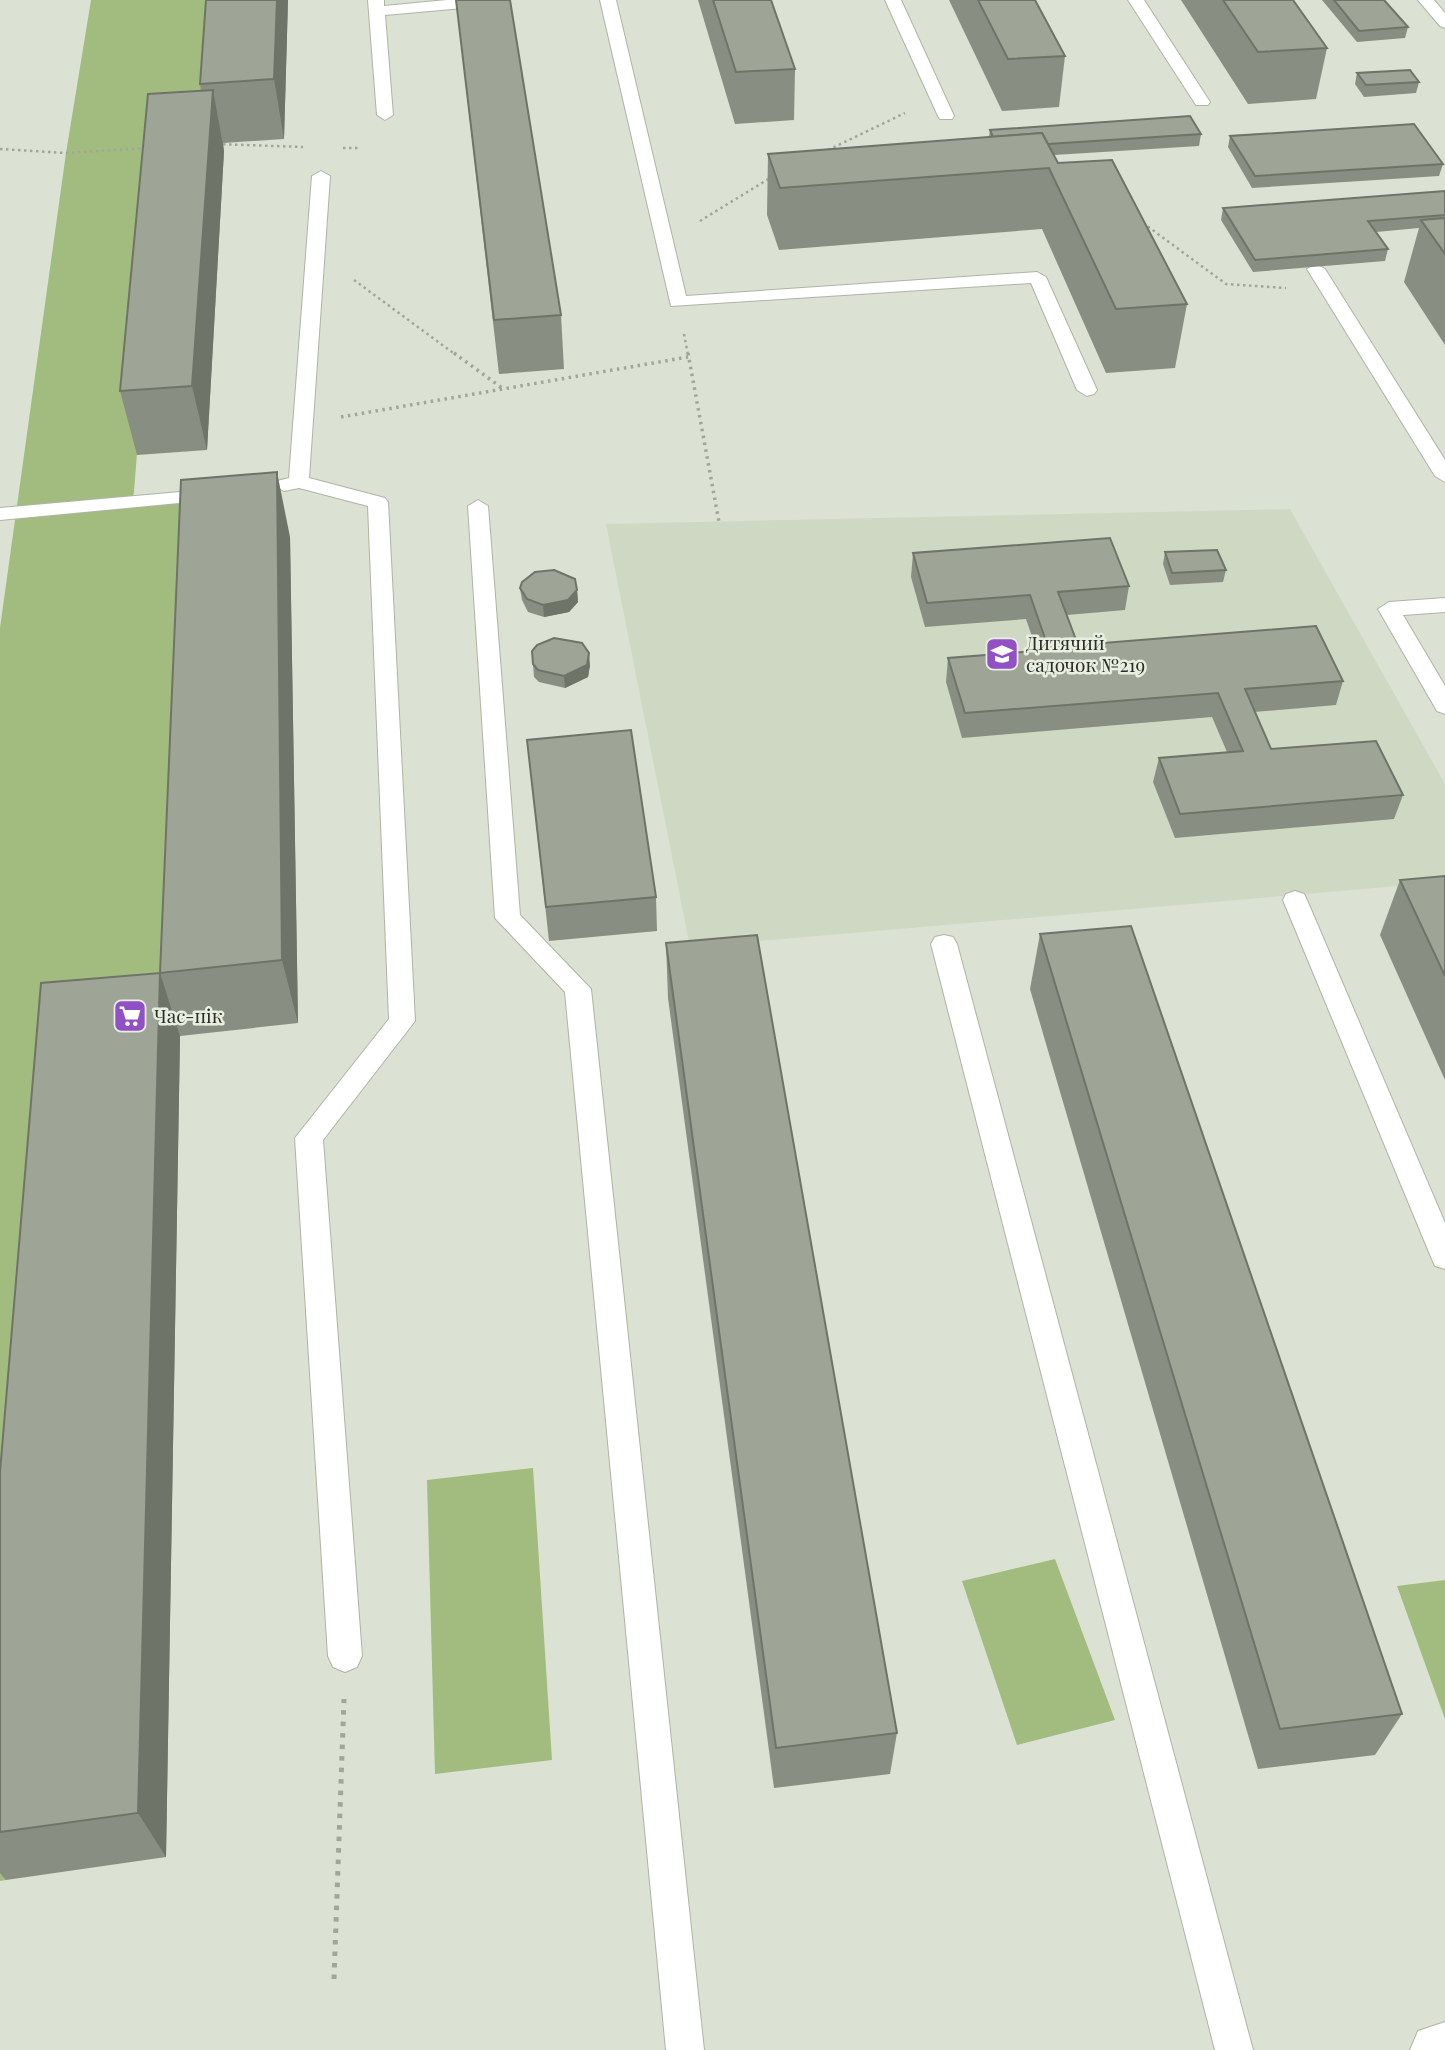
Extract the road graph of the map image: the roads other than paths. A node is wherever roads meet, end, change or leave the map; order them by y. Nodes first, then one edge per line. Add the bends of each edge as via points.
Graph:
1 (498, 0) edge
2 (608, 0) edge
3 (893, 0) edge
4 (1136, 0) edge
5 (1426, 0) edge
6 (377, 6) edge
7 (1445, 23) edge
8 (1202, 102) dead end
9 (386, 115) dead end
10 (946, 116) dead end
11 (321, 176) road end
12 (1316, 269) edge
13 (1087, 390) dead end
14 (1445, 476) edge
15 (299, 482) junction
16 (260, 488) edge
17 (235, 492) edge
18 (478, 506) dead end
19 (0, 514) edge
20 (1445, 605) edge
21 (1445, 706) edge
22 (1295, 900) dead end
23 (944, 944) dead end
24 (1445, 1257) edge
25 (345, 1656) road end
26 (1445, 2049) edge
27 (685, 2050) edge
28 (1234, 2050) edge
29 (1437, 2050) edge

1 - 6 lane
2 - 13 lane via 678,302 1037,277
3 - 10 lane
4 - 8 lane
5 - 7 lane
6 - 9 lane
11 - 15 lane
12 - 14 lane
15 - 16 lane
15 - 25 lane via 378,502 402,1021 309,1138
17 - 19 lane
18 - 27 lane via 508,918 578,989
20 - 21 lane via 1389,609
22 - 24 lane
23 - 28 lane
26 - 29 street

